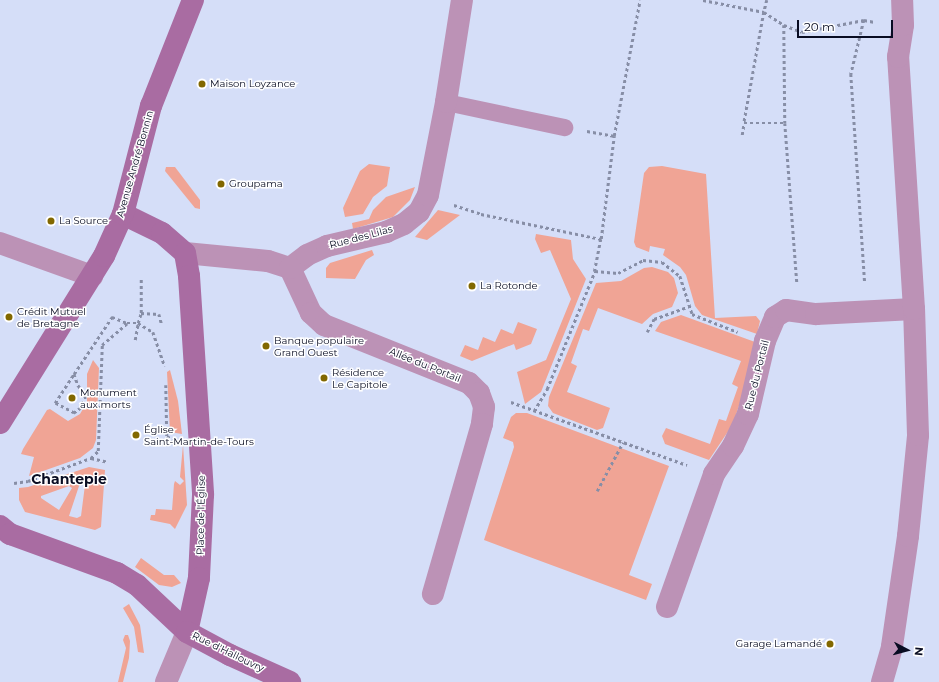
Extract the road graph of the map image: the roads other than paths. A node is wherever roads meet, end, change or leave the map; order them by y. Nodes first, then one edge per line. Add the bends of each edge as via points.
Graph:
1 (193, 0) edge
2 (462, 0) edge
3 (902, 0) edge
4 (446, 102) junction
5 (564, 127) dead end
6 (123, 214) junction
7 (0, 243) edge
8 (185, 253) junction
9 (290, 268) junction
10 (92, 276) junction
11 (914, 309) junction
12 (0, 423) edge
13 (0, 526) edge
14 (433, 594) dead end
15 (666, 607) dead end
16 (187, 632) junction
17 (166, 682) edge
18 (290, 682) edge
19 (882, 682) edge

1 - 6 main road, Avenue André Bonnin via 151,106
2 - 4 street, Rue des Lilas
3 - 11 street via 903,25 898,57
4 - 5 lane
4 - 9 street, Rue des Lilas via 428,195 419,212 404,224 386,232 327,246 307,255
6 - 8 main road via 162,233
6 - 10 main road, Avenue André Bonnin
7 - 10 street
8 - 9 street via 268,261
8 - 16 main road, Place de l'Église via 189,276 203,495 199,578
9 - 14 street, Allée du Portail via 311,313 324,325 469,383 479,393 484,406 482,424
10 - 12 main road, Avenue André Bonnin
11 - 15 street, Rue du Portail via 816,314 781,311 775,317 765,341 748,414 733,446 714,474
11 - 19 street via 918,435 908,536 892,646
13 - 16 main road via 10,534 117,573 137,585
16 - 17 street
16 - 18 main road, Rue d'Hallouvry

